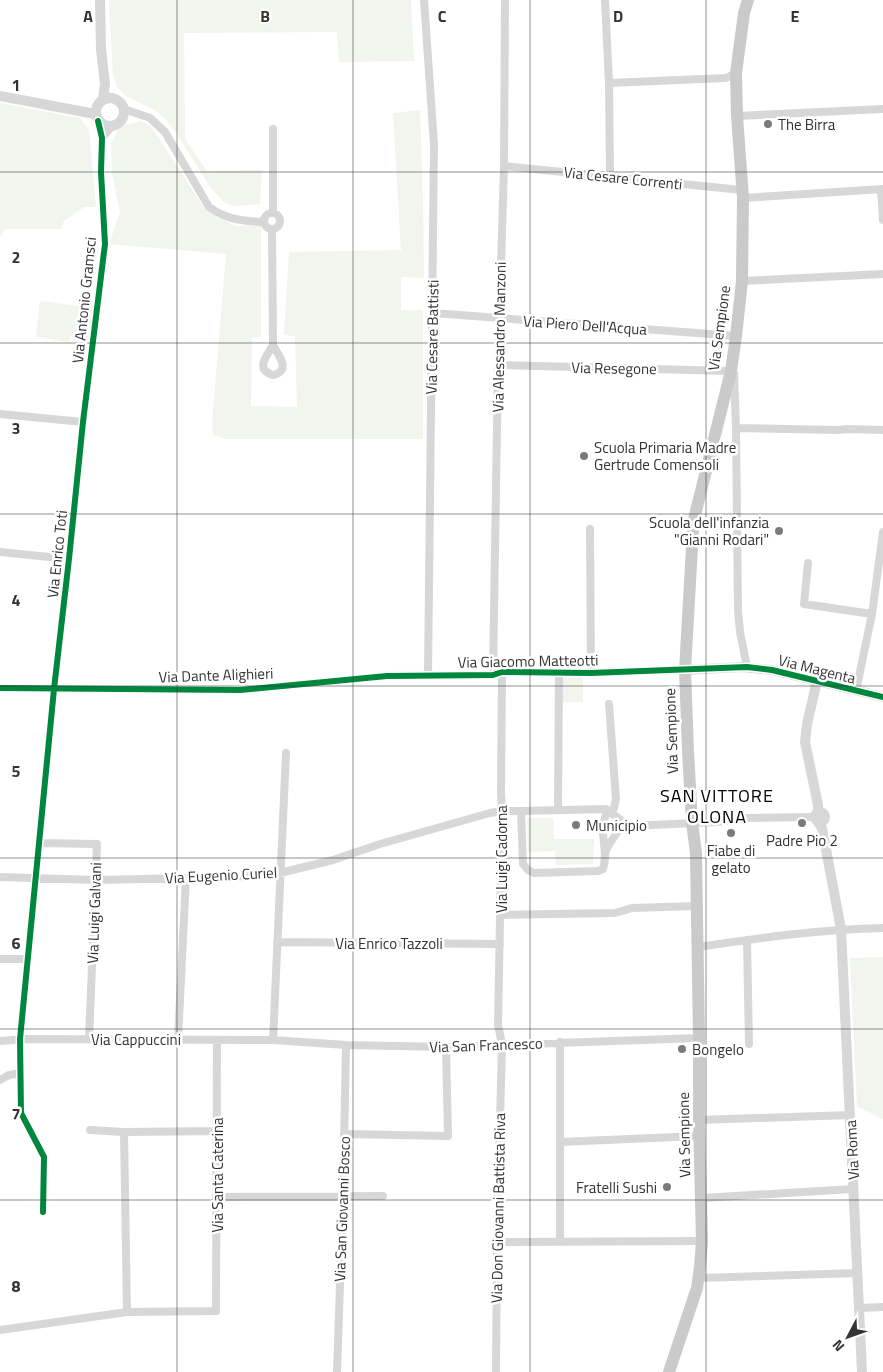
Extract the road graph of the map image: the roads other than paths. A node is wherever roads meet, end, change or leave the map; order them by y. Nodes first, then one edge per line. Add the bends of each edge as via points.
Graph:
1 (100, 0) edge
2 (424, 0) edge
3 (505, 0) edge
4 (605, 0) edge
5 (748, 0) edge
6 (736, 73) junction
7 (609, 82) junction
8 (105, 84) junction
9 (0, 96) edge
10 (115, 98) junction
11 (883, 109) edge
12 (98, 110) junction
13 (124, 113) junction
14 (737, 116) junction
15 (112, 126) junction
16 (273, 129) dead end
17 (102, 138) junction
18 (504, 166) junction
19 (610, 176) junction
20 (882, 189) edge
21 (743, 194) junction
22 (273, 212) junction
23 (883, 220) edge
24 (264, 222) junction
25 (272, 229) junction
26 (883, 274) edge
27 (742, 281) junction
28 (433, 313) junction
29 (499, 318) junction
30 (736, 336) junction
31 (272, 345) dead end
32 (733, 357) junction
33 (498, 365) junction
34 (730, 371) junction
35 (0, 414) edge
36 (83, 422) junction
37 (736, 428) junction
38 (883, 430) edge
39 (590, 529) dead end
40 (883, 532) edge
41 (882, 548) edge
42 (0, 552) edge
43 (69, 559) junction
44 (808, 563) dead end
45 (872, 614) junction
46 (748, 668) junction
47 (686, 670) junction
48 (502, 672) junction
49 (559, 673) junction
50 (591, 673) junction
51 (430, 675) junction
52 (493, 675) junction
53 (817, 681) junction
54 (0, 688) edge
55 (54, 689) junction
56 (856, 691) junction
57 (883, 697) edge
58 (609, 704) dead end
59 (286, 753) dead end
60 (558, 810) junction
61 (502, 811) junction
62 (522, 811) junction
63 (610, 811) junction
64 (820, 817) junction
65 (624, 822) junction
66 (692, 823) junction
67 (39, 843) junction
68 (605, 853) junction
69 (280, 873) junction
70 (0, 877) edge
71 (36, 878) junction
72 (186, 878) junction
73 (96, 880) junction
74 (697, 906) junction
75 (500, 915) junction
76 (883, 928) edge
77 (841, 929) junction
78 (747, 940) junction
79 (277, 942) junction
80 (500, 944) junction
81 (698, 947) junction
82 (0, 959) edge
83 (28, 959) junction
84 (699, 1038) junction
85 (20, 1039) junction
86 (90, 1039) junction
87 (178, 1040) junction
88 (217, 1040) junction
89 (273, 1040) junction
90 (0, 1041) edge
91 (560, 1042) junction
92 (502, 1044) junction
93 (749, 1044) dead end
94 (346, 1045) junction
95 (446, 1047) junction
96 (21, 1073) junction
97 (0, 1080) edge
98 (850, 1114) junction
99 (699, 1120) junction
100 (90, 1130) dead end
101 (217, 1131) junction
102 (124, 1132) junction
103 (344, 1134) junction
104 (700, 1136) junction
105 (560, 1142) junction
106 (854, 1190) junction
107 (383, 1196) dead end
108 (217, 1197) junction
109 (343, 1197) junction
110 (702, 1198) junction
111 (43, 1212) dead end
112 (702, 1240) junction
113 (497, 1242) junction
114 (560, 1242) junction
115 (858, 1273) junction
116 (699, 1278) junction
117 (883, 1307) edge
118 (859, 1308) junction
119 (127, 1312) junction
120 (0, 1330) edge
121 (337, 1372) edge
122 (496, 1372) edge
123 (669, 1372) edge
124 (862, 1372) edge

1 - 8 street
2 - 28 street, Via Cesare Battisti via 434,144
3 - 18 street, Via Alessandro Manzoni
4 - 7 street
5 - 6 main road, Via Sempione
6 - 7 street via 726,78
6 - 14 main road, Via Sempione
7 - 19 street
8 - 10 street
8 - 12 street
9 - 12 street via 82,111
10 - 12 street via 107,97
10 - 13 street via 121,102
11 - 14 street
12 - 15 street via 104,125
12 - 17 street, Via Antonio Gramsci
13 - 15 street via 119,123
13 - 24 street via 150,118 165,132 209,207 237,220
14 - 21 main road, Via Sempione
15 - 17 street
16 - 22 street
17 - 36 street, Via Antonio Gramsci via 105,244
18 - 19 street, Via Cesare Correnti
18 - 29 street, Via Alessandro Manzoni
19 - 21 street, Via Cesare Correnti
20 - 21 street, Via Cesare Correnti
20 - 23 street
21 - 27 main road, Via Sempione
22 - 24 street via 267,214
22 - 25 street via 280,221
24 - 25 street
25 - 31 street
26 - 27 street
27 - 30 main road, Via Sempione
28 - 29 street, Via Piero Dell'Acqua
28 - 51 street, Via Cesare Battisti
29 - 30 street, Via Piero Dell'Acqua
29 - 33 street, Via Alessandro Manzoni
30 - 32 main road, Via Sempione
32 - 34 main road, Via Sempione
32 - 37 street
33 - 34 street, Via Resegone
33 - 52 street, Via Alessandro Manzoni
34 - 47 main road, Via Sempione via 694,523
35 - 36 street
36 - 43 street, Via Enrico Toti
37 - 38 street
37 - 46 street via 738,610
39 - 50 street
40 - 41 street
41 - 45 street
42 - 43 street
43 - 55 street, Via Enrico Toti
44 - 45 street via 804,604
45 - 56 street
46 - 47 street, Via Magenta
46 - 53 street, Via Magenta
47 - 50 street, Via Giacomo Matteotti
47 - 66 main road, Via Sempione
48 - 49 street, Via Giacomo Matteotti
48 - 52 street, Via Giacomo Matteotti
48 - 61 street, Via Luigi Cadorna
49 - 50 street, Via Giacomo Matteotti
49 - 60 street
51 - 52 street, Via Giacomo Matteotti
51 - 55 street, Via Dante Alighieri via 240,690
53 - 56 street, Via Magenta
53 - 64 street, Via Roma via 805,742
54 - 55 street, Via Dante Alighieri
55 - 67 street
56 - 57 street, Via Magenta
58 - 63 street via 616,799
59 - 69 street
60 - 62 street, Via Eugenio Curiel
60 - 63 street, Via Eugenio Curiel
61 - 62 street, Via Eugenio Curiel
61 - 69 street, Via Eugenio Curiel
61 - 75 street, Via Luigi Cadorna
62 - 68 street via 523,864 531,872 601,870
63 - 65 street
63 - 68 street via 604,818 602,829
64 - 66 street
64 - 77 street, Via Roma
65 - 66 street via 629,826
65 - 68 street
66 - 74 main road, Via Sempione
67 - 71 street
67 - 73 street, Via Luigi Galvani via 97,844
69 - 72 street, Via Eugenio Curiel
69 - 79 street
70 - 71 street, Via Eugenio Curiel
71 - 73 street, Via Eugenio Curiel
71 - 83 street
72 - 73 street, Via Eugenio Curiel
72 - 87 street
73 - 86 street, Via Luigi Galvani
74 - 75 street via 632,908 615,913
74 - 81 main road, Via Sempione
75 - 80 street, Via Luigi Cadorna
76 - 77 street
77 - 78 street
77 - 98 street, Via Roma
78 - 81 street
78 - 93 street
79 - 80 street, Via Enrico Tazzoli
79 - 89 street
80 - 92 street, Via Luigi Cadorna via 498,1025
81 - 84 main road, Via Sempione
82 - 83 street
83 - 85 street
84 - 91 street, Via San Francesco
84 - 99 main road, Via Sempione
85 - 86 street, Via Cappuccini
85 - 90 street, Via Cappuccini
85 - 96 street
86 - 87 street, Via Cappuccini
87 - 88 street, Via Cappuccini
88 - 89 street, Via Cappuccini
88 - 101 street, Via Santa Caterina
89 - 94 street, Via San Francesco
91 - 92 street, Via San Francesco
91 - 105 street
92 - 95 street, Via San Francesco
92 - 113 street, Via Don Giovanni Battista Riva
94 - 95 street, Via San Francesco
94 - 103 street, Via San Giovanni Bosco
95 - 103 street via 448,1136
96 - 97 street
96 - 111 street via 22,1113 44,1158
98 - 99 street
98 - 106 street, Via Roma
99 - 104 main road, Via Sempione
100 - 102 street
101 - 102 street
101 - 108 street, Via Santa Caterina
102 - 119 street
103 - 109 street, Via San Giovanni Bosco
104 - 105 street
104 - 110 main road, Via Sempione
105 - 114 street
106 - 110 street
106 - 115 street, Via Roma
107 - 109 street
108 - 109 street
108 - 119 street, Via Santa Caterina via 216,1311
109 - 121 street, Via San Giovanni Bosco
110 - 112 main road, Via Sempione
112 - 114 street
112 - 116 main road, Via Sempione
113 - 114 street
113 - 122 street, Via Don Giovanni Battista Riva
115 - 116 street
115 - 118 street, Via Roma
116 - 123 main road, Via Sempione
117 - 118 street
118 - 124 street, Via Roma
119 - 120 street

